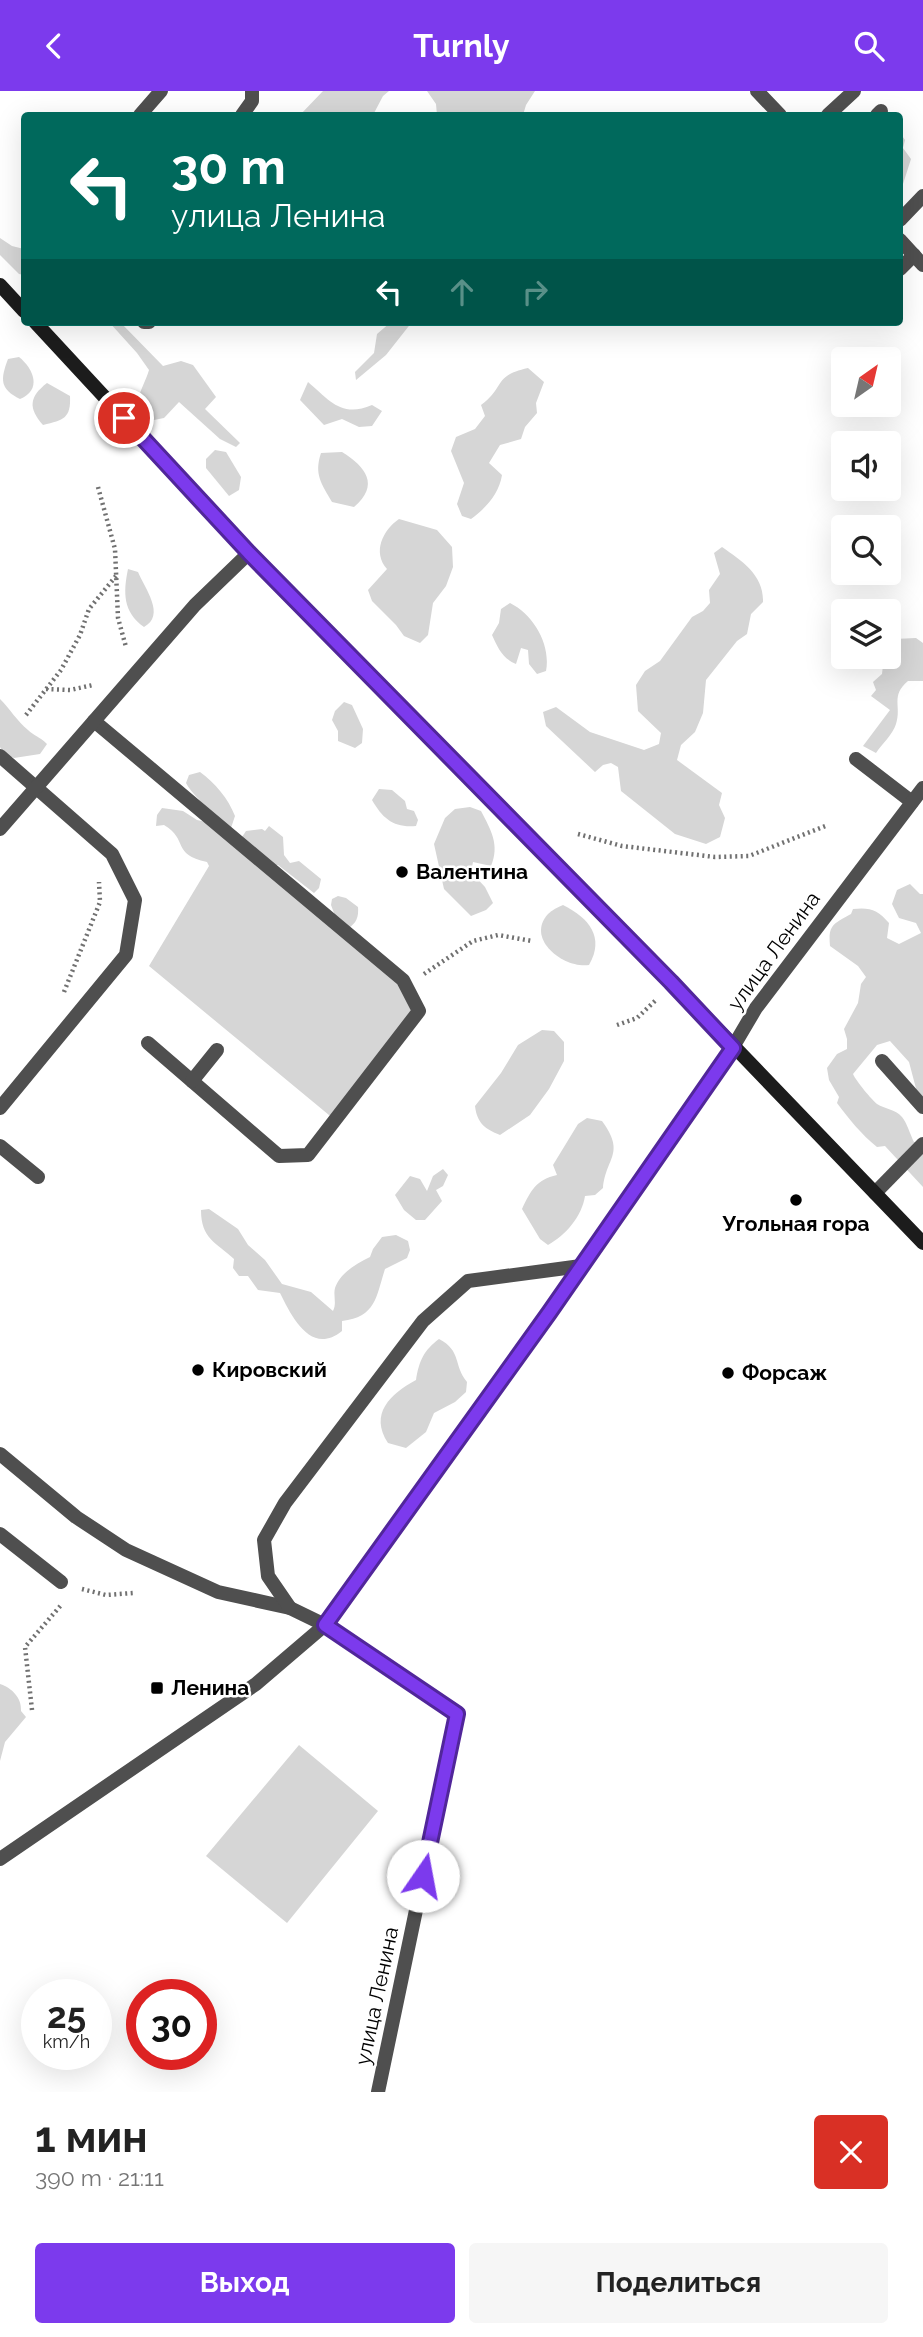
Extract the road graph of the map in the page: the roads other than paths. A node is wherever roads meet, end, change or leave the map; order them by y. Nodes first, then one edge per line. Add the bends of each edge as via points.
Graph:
1 (161, 91) edge
2 (252, 91) edge
3 (757, 91) edge
4 (854, 91) edge
5 (143, 112) edge
6 (244, 112) edge
7 (777, 112) edge
8 (831, 112) edge
9 (923, 195) edge
10 (903, 217) edge
11 (903, 243) edge
12 (918, 260) edge
13 (0, 285) edge
14 (21, 305) edge
15 (39, 326) edge
16 (249, 553) junction
17 (94, 721) junction
18 (0, 756) edge
19 (856, 759) dead end
20 (37, 787) junction
21 (923, 788) edge
22 (912, 802) junction
23 (0, 829) edge
24 (148, 1044) dead end
25 (733, 1048) junction
26 (218, 1051) dead end
27 (882, 1061) dead end
28 (192, 1081) junction
29 (923, 1107) edge
30 (0, 1108) edge
31 (923, 1144) edge
32 (0, 1146) edge
33 (38, 1177) dead end
34 (875, 1193) junction
35 (923, 1243) edge
36 (581, 1266) junction
37 (0, 1454) edge
38 (0, 1534) edge
39 (61, 1583) road end
40 (290, 1608) junction
41 (325, 1625) junction
42 (0, 1859) edge
43 (378, 2092) edge

1 - 5 street
2 - 6 street via 252,101
3 - 7 street
4 - 8 street
9 - 10 street
11 - 12 street
13 - 14 main road
15 - 16 main road
16 - 17 street via 195,605
16 - 25 main road
17 - 20 street
17 - 28 street via 403,980 419,1011 308,1155 279,1156
18 - 20 street
19 - 22 street
20 - 23 street
20 - 30 street via 112,853 135,900 126,955
21 - 22 street, улица Ленина
22 - 25 street, улица Ленина via 756,1007
24 - 28 street
25 - 34 main road
25 - 36 street, улица Ленина
26 - 28 street
27 - 29 street
31 - 34 street
32 - 33 street
34 - 35 main road
36 - 40 street via 468,1281 424,1321 285,1503 264,1540 268,1576
36 - 41 street, улица Ленина
37 - 40 street via 76,1517 126,1550 218,1592
38 - 39 street
40 - 41 street
41 - 42 street via 256,1683
41 - 43 street, улица Ленина via 457,1714

